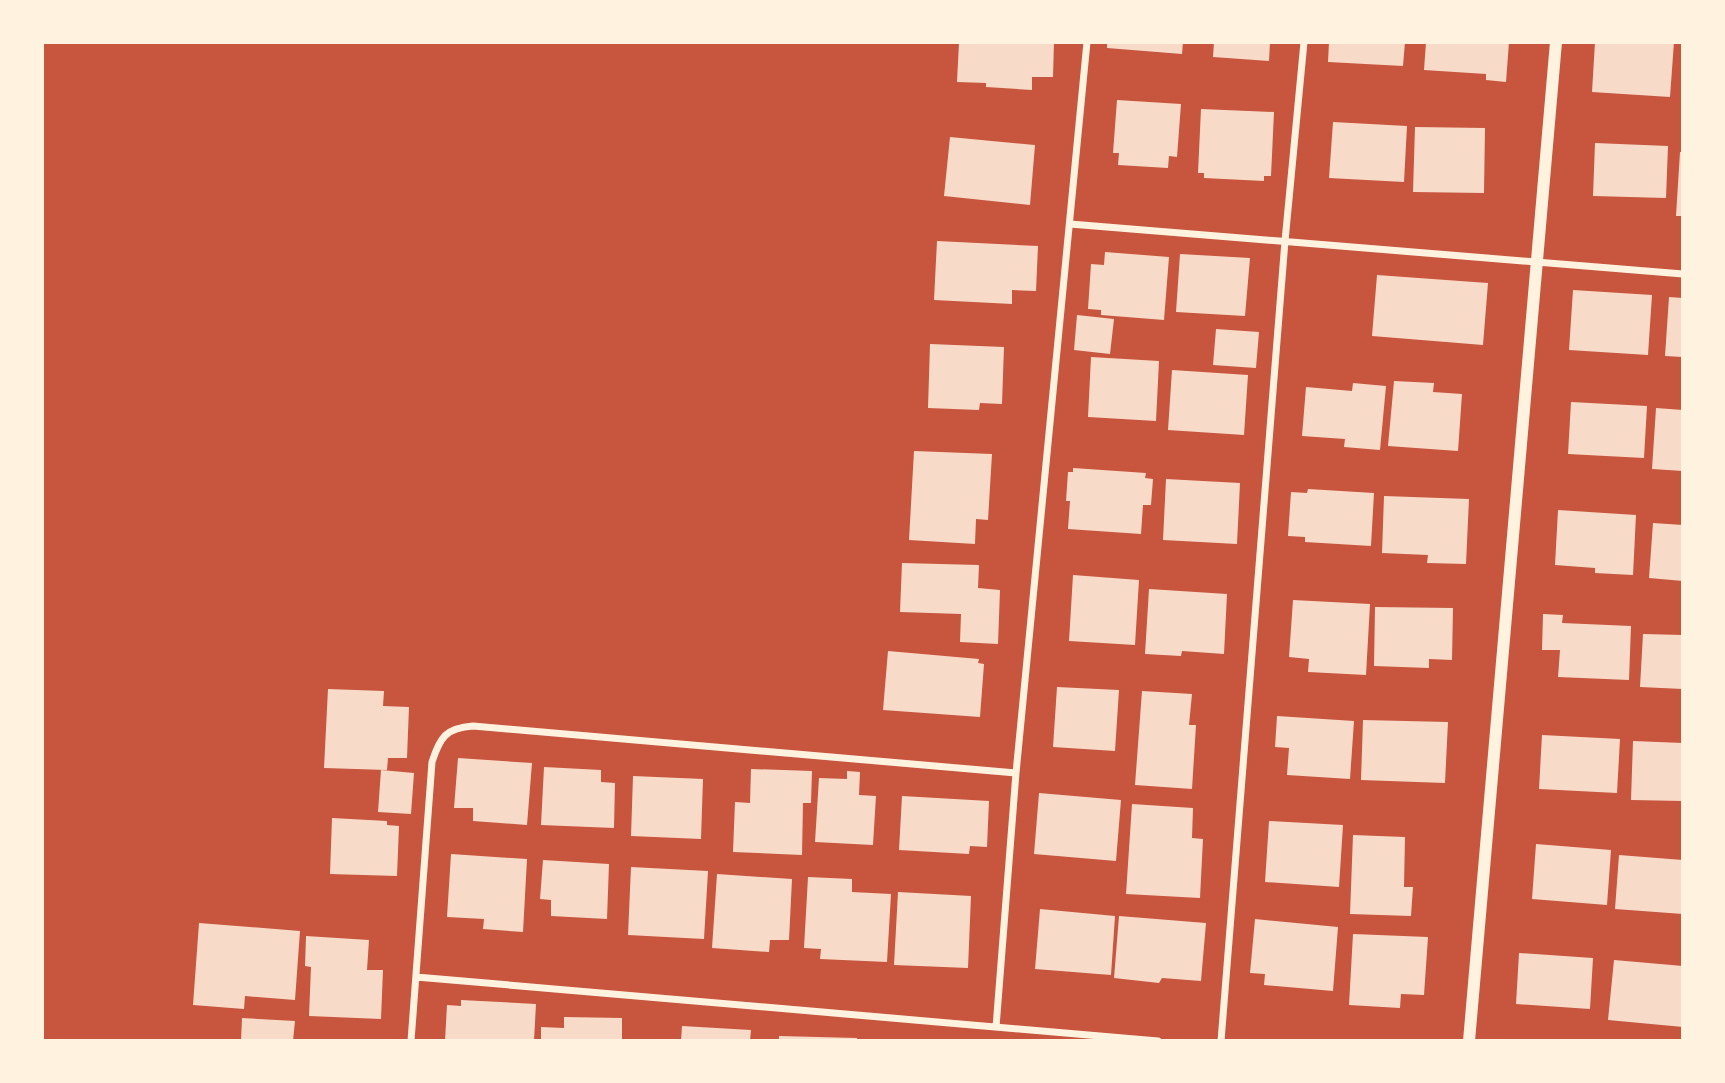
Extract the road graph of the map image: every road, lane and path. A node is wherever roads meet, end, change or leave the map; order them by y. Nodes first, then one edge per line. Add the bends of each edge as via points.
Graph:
1 (1087, 42) edge
2 (1304, 42) edge
3 (1556, 42) edge
4 (1070, 223) junction
5 (1285, 242) junction
6 (1537, 262) junction
7 (1683, 274) edge
8 (1016, 773) junction
9 (416, 977) junction
10 (996, 1027) junction
11 (411, 1041) edge
12 (1158, 1041) edge
13 (1221, 1041) edge
14 (1469, 1041) edge

1 - 4 street
2 - 5 street
3 - 6 street
4 - 5 street
4 - 8 street
5 - 6 street
5 - 13 street
6 - 7 street
6 - 14 street
8 - 9 street via 455,727 436,747 432,762
8 - 10 street
9 - 10 street
9 - 11 street
10 - 12 street

